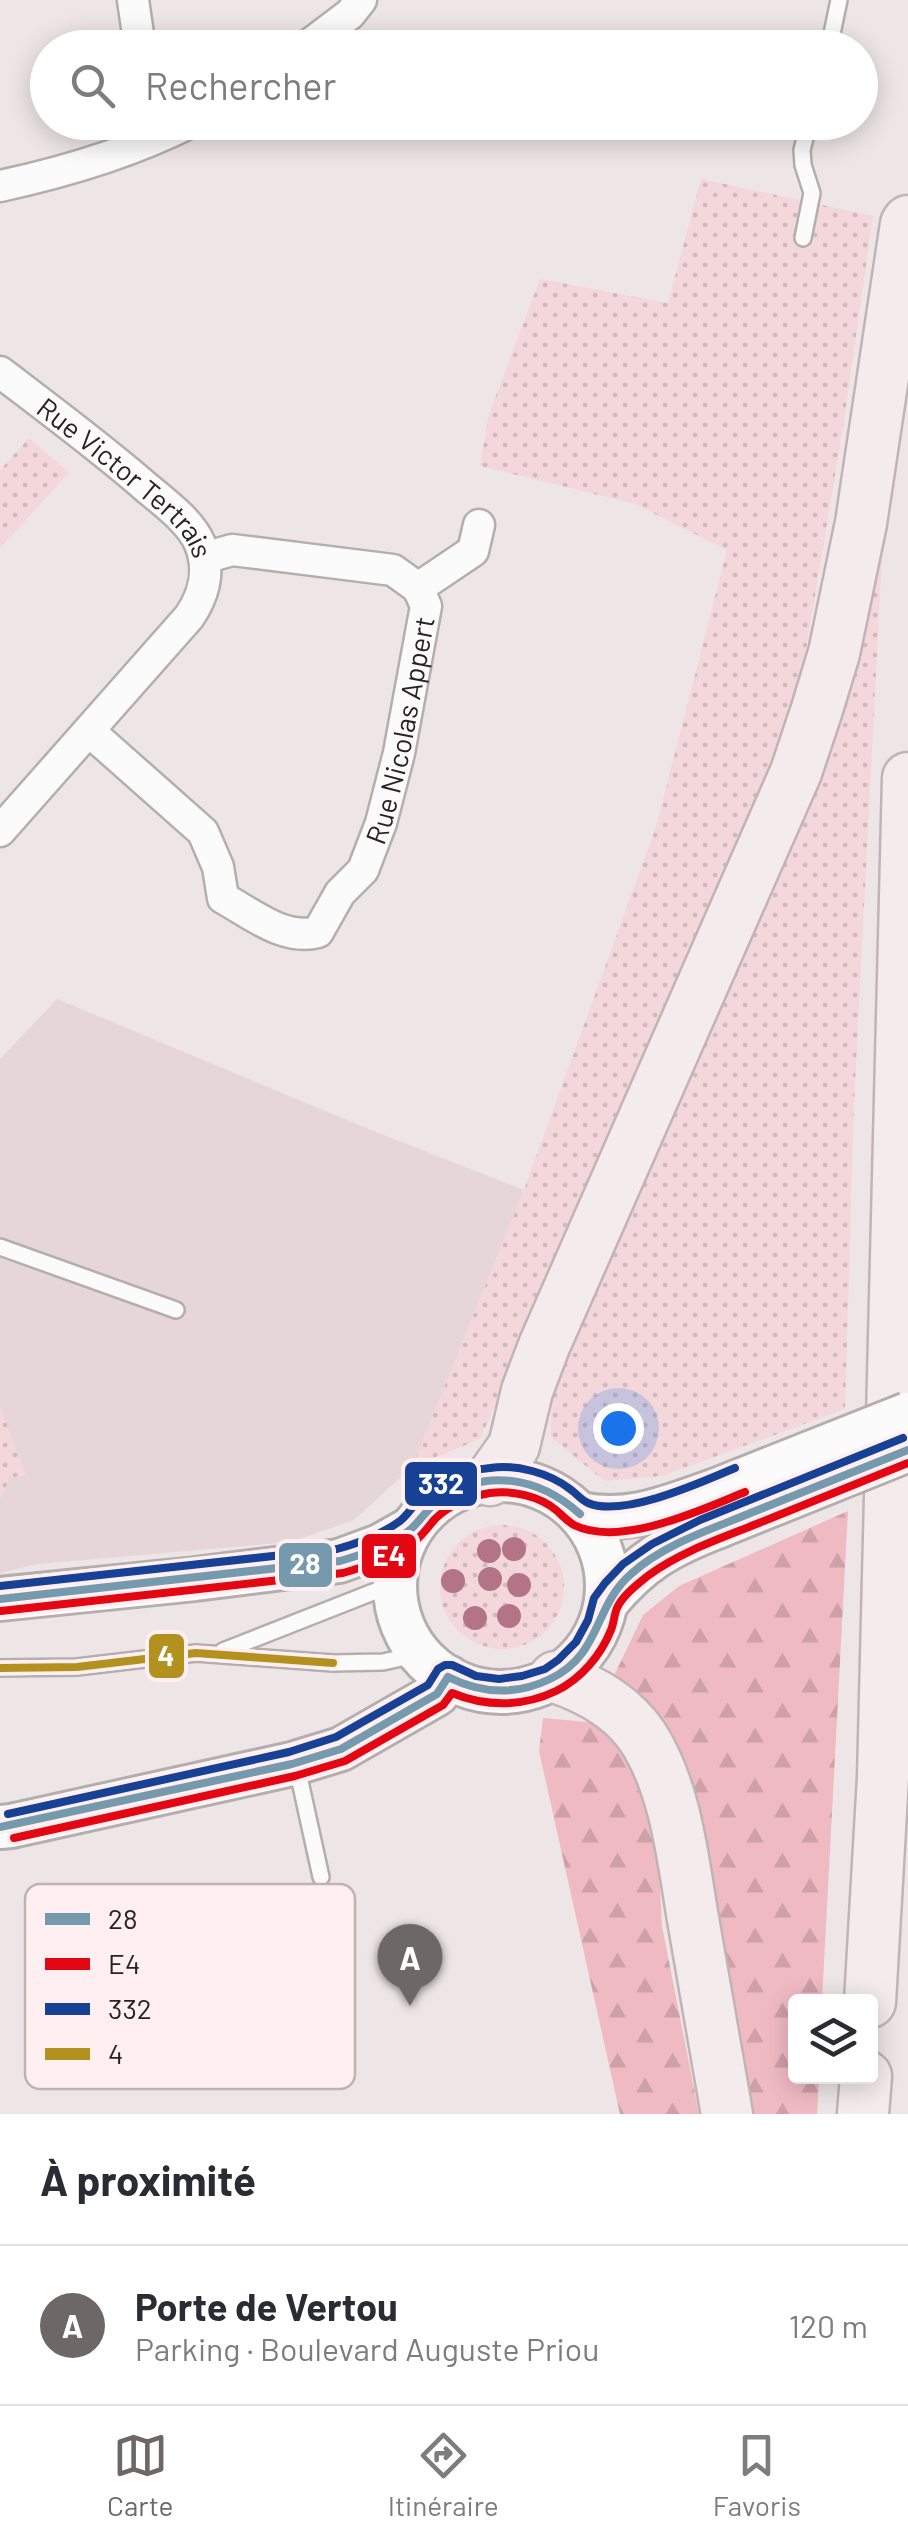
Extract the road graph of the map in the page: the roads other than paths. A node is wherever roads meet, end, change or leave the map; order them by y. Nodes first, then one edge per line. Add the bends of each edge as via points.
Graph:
1 (132, 0) edge
2 (361, 0) edge
3 (840, 0) edge
4 (137, 30) edge
5 (329, 30) edge
6 (833, 30) edge
7 (129, 140) edge
8 (805, 140) edge
9 (0, 186) edge
10 (908, 221) edge
11 (803, 238) dead end
12 (0, 372) edge
13 (480, 525) dead end
14 (204, 558) junction
15 (418, 588) junction
16 (89, 731) junction
17 (908, 778) edge
18 (0, 832) edge
19 (0, 1247) edge
20 (176, 1310) dead end
21 (908, 1414) edge
22 (908, 1450) edge
23 (490, 1480) junction
24 (716, 1508) junction
25 (580, 1514) junction
26 (412, 1528) junction
27 (391, 1584) junction
28 (0, 1598) edge
29 (606, 1602) junction
30 (216, 1654) junction
31 (433, 1666) junction
32 (0, 1668) edge
33 (556, 1677) junction
34 (296, 1763) junction
35 (0, 1827) edge
36 (320, 1876) dead end
37 (870, 1994) edge
38 (865, 2084) edge
39 (727, 2114) edge
40 (863, 2114) edge

1 - 4 street
2 - 5 street
3 - 6 lane
7 - 9 street
8 - 11 lane via 812,193
10 - 23 highway via 861,523 834,653 807,740 544,1346 514,1446
12 - 14 street, Rue Victor Tertrais via 158,497 192,530
13 - 15 street via 473,551
14 - 15 street, Rue Nicolas Appert via 232,550 392,570
14 - 16 street, Rue Victor Tertrais via 201,599 189,618
15 - 16 street, Rue Nicolas Appert via 426,606 381,822 364,870 340,893 318,932 280,930 223,898 203,832
16 - 18 street, Rue Victor Tertrais
17 - 37 highway via 883,1777
19 - 20 lane
21 - 24 main road, bridge
22 - 24 main road, bridge
23 - 25 main road via 539,1486
23 - 26 main road via 447,1495
24 - 25 main road via 625,1518
24 - 29 main road via 696,1535 650,1560
25 - 29 main road via 606,1564
26 - 27 main road
26 - 28 main road via 339,1561
27 - 30 lane
27 - 31 main road via 397,1616
29 - 33 main road via 594,1638
30 - 31 lane
30 - 32 lane
31 - 33 main road via 470,1688 499,1692
31 - 34 main road via 437,1694 340,1749
33 - 39 highway via 616,1708 657,1762 678,1835
34 - 35 main road
34 - 36 lane
38 - 40 highway

